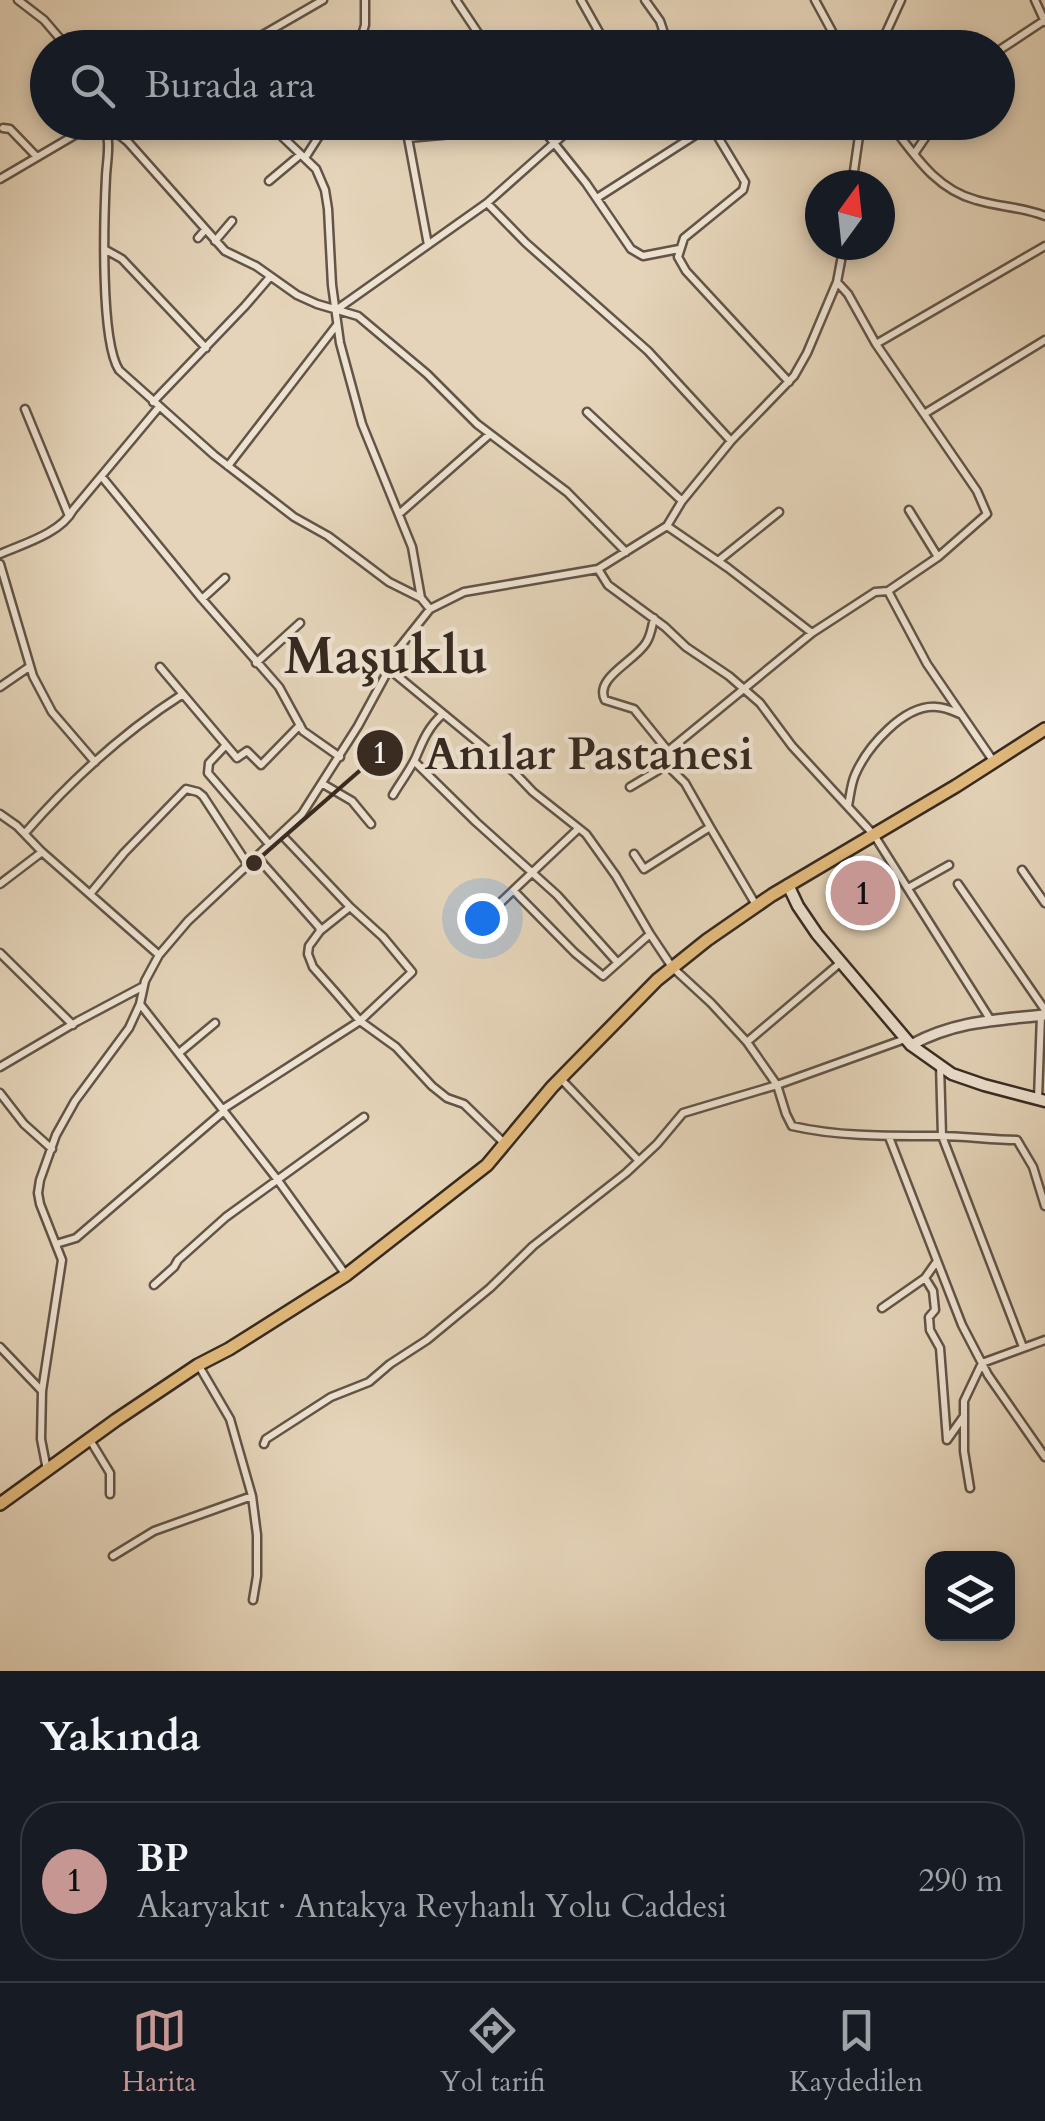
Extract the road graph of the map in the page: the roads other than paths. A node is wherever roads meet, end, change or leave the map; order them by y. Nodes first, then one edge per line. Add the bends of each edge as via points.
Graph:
1 (18, 0) edge
2 (322, 0) edge
3 (365, 0) edge
4 (456, 0) edge
5 (581, 0) edge
6 (646, 0) edge
7 (815, 0) edge
8 (901, 0) edge
9 (1034, 0) edge
10 (1044, 21) edge
11 (53, 30) edge
12 (271, 30) edge
13 (363, 30) edge
14 (476, 30) edge
15 (598, 30) edge
16 (663, 30) edge
17 (831, 30) edge
18 (888, 30) edge
19 (1015, 40) edge
20 (3, 128) dead end
21 (72, 140) edge
22 (102, 140) edge
23 (126, 140) edge
24 (286, 140) edge
25 (314, 140) edge
26 (408, 140) edge
27 (550, 140) edge
28 (558, 140) edge
29 (686, 140) edge
30 (720, 140) edge
31 (859, 140) edge
32 (903, 140) edge
33 (924, 140) edge
34 (553, 144) junction
35 (914, 155) junction
36 (302, 156) junction
37 (37, 157) junction
38 (854, 170) edge
39 (0, 178) edge
40 (269, 181) dead end
41 (597, 198) junction
42 (487, 202) junction
43 (1045, 215) edge
44 (232, 222) dead end
45 (205, 230) junction
46 (198, 238) dead end
47 (215, 241) junction
48 (428, 245) junction
49 (1045, 246) edge
50 (680, 249) junction
51 (106, 250) junction
52 (842, 260) edge
53 (270, 277) junction
54 (838, 282) junction
55 (334, 310) junction
56 (337, 325) junction
57 (1045, 340) edge
58 (876, 344) junction
59 (206, 348) junction
60 (788, 382) junction
61 (156, 405) junction
62 (25, 409) dead end
63 (587, 412) dead end
64 (924, 414) junction
65 (490, 434) junction
66 (731, 441) junction
67 (228, 466) junction
68 (102, 478) junction
69 (682, 501) junction
70 (909, 510) dead end
71 (779, 512) dead end
72 (399, 514) junction
73 (70, 517) junction
74 (667, 526) junction
75 (626, 552) junction
76 (0, 554) edge
77 (938, 557) junction
78 (718, 561) junction
79 (0, 564) edge
80 (598, 569) junction
81 (226, 578) dead end
82 (888, 591) junction
83 (421, 598) junction
84 (202, 599) junction
85 (430, 608) junction
86 (654, 618) junction
87 (300, 622) dead end
88 (812, 633) junction
89 (256, 662) junction
90 (29, 666) junction
91 (160, 667) dead end
92 (390, 669) junction
93 (0, 687) edge
94 (745, 690) junction
95 (183, 694) junction
96 (443, 714) junction
97 (961, 714) junction
98 (300, 725) junction
99 (1045, 729) edge
100 (226, 745) junction
101 (668, 751) junction
102 (340, 757) junction
103 (95, 762) junction
104 (414, 762) junction
105 (994, 762) junction
106 (667, 765) junction
107 (323, 784) junction
108 (630, 787) dead end
109 (392, 795) dead end
110 (848, 806) junction
111 (0, 814) edge
112 (371, 824) dead end
113 (710, 827) junction
114 (578, 829) junction
115 (25, 833) junction
116 (281, 834) junction
117 (874, 835) junction
118 (270, 845) junction
119 (42, 852) junction
120 (634, 854) dead end
121 (257, 857) junction
122 (248, 865) junction
123 (948, 866) dead end
124 (1022, 870) dead end
125 (532, 871) junction
126 (0, 884) edge
127 (958, 884) dead end
128 (788, 885) junction
129 (908, 888) junction
130 (514, 891) junction
131 (90, 894) junction
132 (1045, 903) edge
133 (499, 904) dead end
134 (756, 905) junction
135 (350, 907) junction
136 (320, 931) junction
137 (650, 934) junction
138 (0, 953) edge
139 (159, 955) junction
140 (617, 962) junction
141 (841, 962) junction
142 (672, 967) junction
143 (145, 982) junction
144 (140, 1004) junction
145 (1044, 1014) edge
146 (990, 1019) junction
147 (360, 1021) junction
148 (215, 1023) dead end
149 (73, 1024) junction
150 (747, 1042) junction
151 (909, 1042) junction
152 (179, 1053) junction
153 (940, 1064) junction
154 (0, 1067) edge
155 (560, 1079) junction
156 (777, 1086) junction
157 (0, 1092) edge
158 (1042, 1100) edge
159 (224, 1110) junction
160 (364, 1117) dead end
161 (942, 1136) junction
162 (888, 1137) junction
163 (505, 1144) junction
164 (52, 1149) junction
165 (639, 1162) junction
166 (277, 1179) junction
167 (1045, 1206) edge
168 (56, 1244) junction
169 (938, 1260) junction
170 (346, 1275) junction
171 (925, 1278) junction
172 (154, 1285) dead end
173 (882, 1308) dead end
174 (1045, 1340) edge
175 (1023, 1346) junction
176 (0, 1347) edge
177 (982, 1363) junction
178 (198, 1365) junction
179 (42, 1391) junction
180 (964, 1416) junction
181 (90, 1440) junction
182 (264, 1444) dead end
183 (1045, 1457) edge
184 (47, 1471) junction
185 (970, 1488) dead end
186 (110, 1494) dead end
187 (252, 1496) junction
188 (0, 1504) edge
189 (113, 1556) dead end
190 (253, 1600) dead end

1 - 11 street
2 - 12 street
3 - 13 street
4 - 14 street
5 - 15 street
6 - 16 street
7 - 17 street
8 - 18 street
9 - 10 street
10 - 19 street
20 - 37 street
21 - 37 street
22 - 51 street
23 - 45 street
24 - 36 street
25 - 36 street
26 - 48 street
27 - 34 street
28 - 34 street
29 - 41 street
30 - 50 street via 744,190 684,238
31 - 38 street
32 - 35 street
33 - 35 street
34 - 41 street
34 - 42 street
35 - 43 street via 954,193
36 - 40 street
36 - 55 street via 325,190
37 - 39 street
41 - 50 street via 631,249 643,256
42 - 48 street
42 - 66 street via 648,351
44 - 47 street
45 - 46 street
45 - 47 street
47 - 53 street
48 - 55 street
49 - 58 street
50 - 60 street via 686,271
51 - 59 street
51 - 61 street via 113,361
52 - 54 street
53 - 55 street
53 - 59 street
54 - 58 street
54 - 60 street
55 - 56 street
55 - 65 street via 358,316
56 - 67 street
56 - 72 street via 362,424
57 - 64 street
58 - 64 street
59 - 61 street
60 - 66 street
61 - 67 street
61 - 68 street
62 - 73 street
63 - 69 street
64 - 77 street via 988,514
65 - 72 street
65 - 75 street via 567,492
66 - 69 street
67 - 83 street via 294,518
68 - 73 street
68 - 84 street
69 - 74 street
70 - 77 street
71 - 78 street
72 - 83 street
73 - 76 street
74 - 75 street
74 - 78 street
75 - 80 street
77 - 82 street
78 - 88 street
79 - 90 street
80 - 85 street via 464,592
80 - 86 street via 608,585
81 - 84 street
82 - 88 street via 875,592
82 - 97 street
83 - 85 street
84 - 89 street
85 - 92 street
86 - 94 street
86 - 101 street via 648,642 605,681 601,695 634,709
87 - 89 street
88 - 94 street
89 - 98 street
90 - 93 street
90 - 103 street via 52,712
91 - 95 street
92 - 96 street
92 - 102 street
94 - 101 street
94 - 110 street
95 - 100 street
95 - 103 street
96 - 104 street
96 - 114 street
97 - 105 street
97 - 110 street via 936,706 914,712 880,736 854,776
98 - 100 street via 261,765 247,751 236,758
98 - 102 street
99 - 105 main road
100 - 118 street via 208,773
101 - 106 street
102 - 107 street
103 - 115 street
104 - 109 street
104 - 125 street
105 - 117 main road
106 - 108 street
106 - 113 street
107 - 112 street via 352,801
107 - 116 street
110 - 117 street
111 - 115 street
113 - 120 street via 644,869
113 - 134 street
114 - 125 street
114 - 137 street
115 - 119 street
116 - 118 street
116 - 135 street
117 - 128 main road
117 - 129 street
118 - 121 street
119 - 126 street
119 - 131 street
121 - 122 street
121 - 136 street
122 - 131 street via 203,796 186,789
122 - 139 street
123 - 129 street
124 - 132 street
125 - 130 street
125 - 140 street
127 - 145 street
128 - 134 main road
128 - 141 main road
129 - 146 street
130 - 133 street
130 - 140 street via 602,976
131 - 139 street
134 - 142 main road
135 - 136 street
135 - 147 street via 412,972
136 - 147 street via 309,946 313,967
137 - 140 street
137 - 142 street
138 - 149 street
139 - 143 street
141 - 150 street
141 - 151 main road
142 - 150 street
142 - 155 main road
143 - 144 street
143 - 149 street
144 - 152 street
144 - 164 street via 74,1100
145 - 146 street
145 - 158 street
146 - 151 street
147 - 159 street
147 - 163 street
148 - 152 street
149 - 154 street
150 - 156 street
151 - 153 main road
151 - 156 street
152 - 159 street
153 - 158 main road via 952,1074
153 - 161 street
155 - 163 main road
155 - 165 street
156 - 162 street via 792,1126
156 - 165 street via 683,1113
157 - 164 street
159 - 166 street
159 - 168 street via 76,1238
160 - 166 street
161 - 162 street
161 - 167 street via 1017,1140
161 - 175 street
162 - 169 street
163 - 170 main road
164 - 168 street via 38,1193
165 - 182 street via 428,1340
166 - 170 street
166 - 172 street
168 - 179 street via 62,1260
169 - 171 street
169 - 177 street
170 - 178 main road
171 - 173 street
171 - 180 street via 933,1291 930,1330 940,1348 947,1440
174 - 175 street
175 - 177 street
176 - 179 street
177 - 180 street
177 - 183 street
178 - 181 main road
178 - 187 street via 230,1420
179 - 184 street
180 - 185 street
181 - 184 main road
181 - 186 street via 110,1473
184 - 188 main road
187 - 189 street via 154,1531
187 - 190 street via 258,1535

